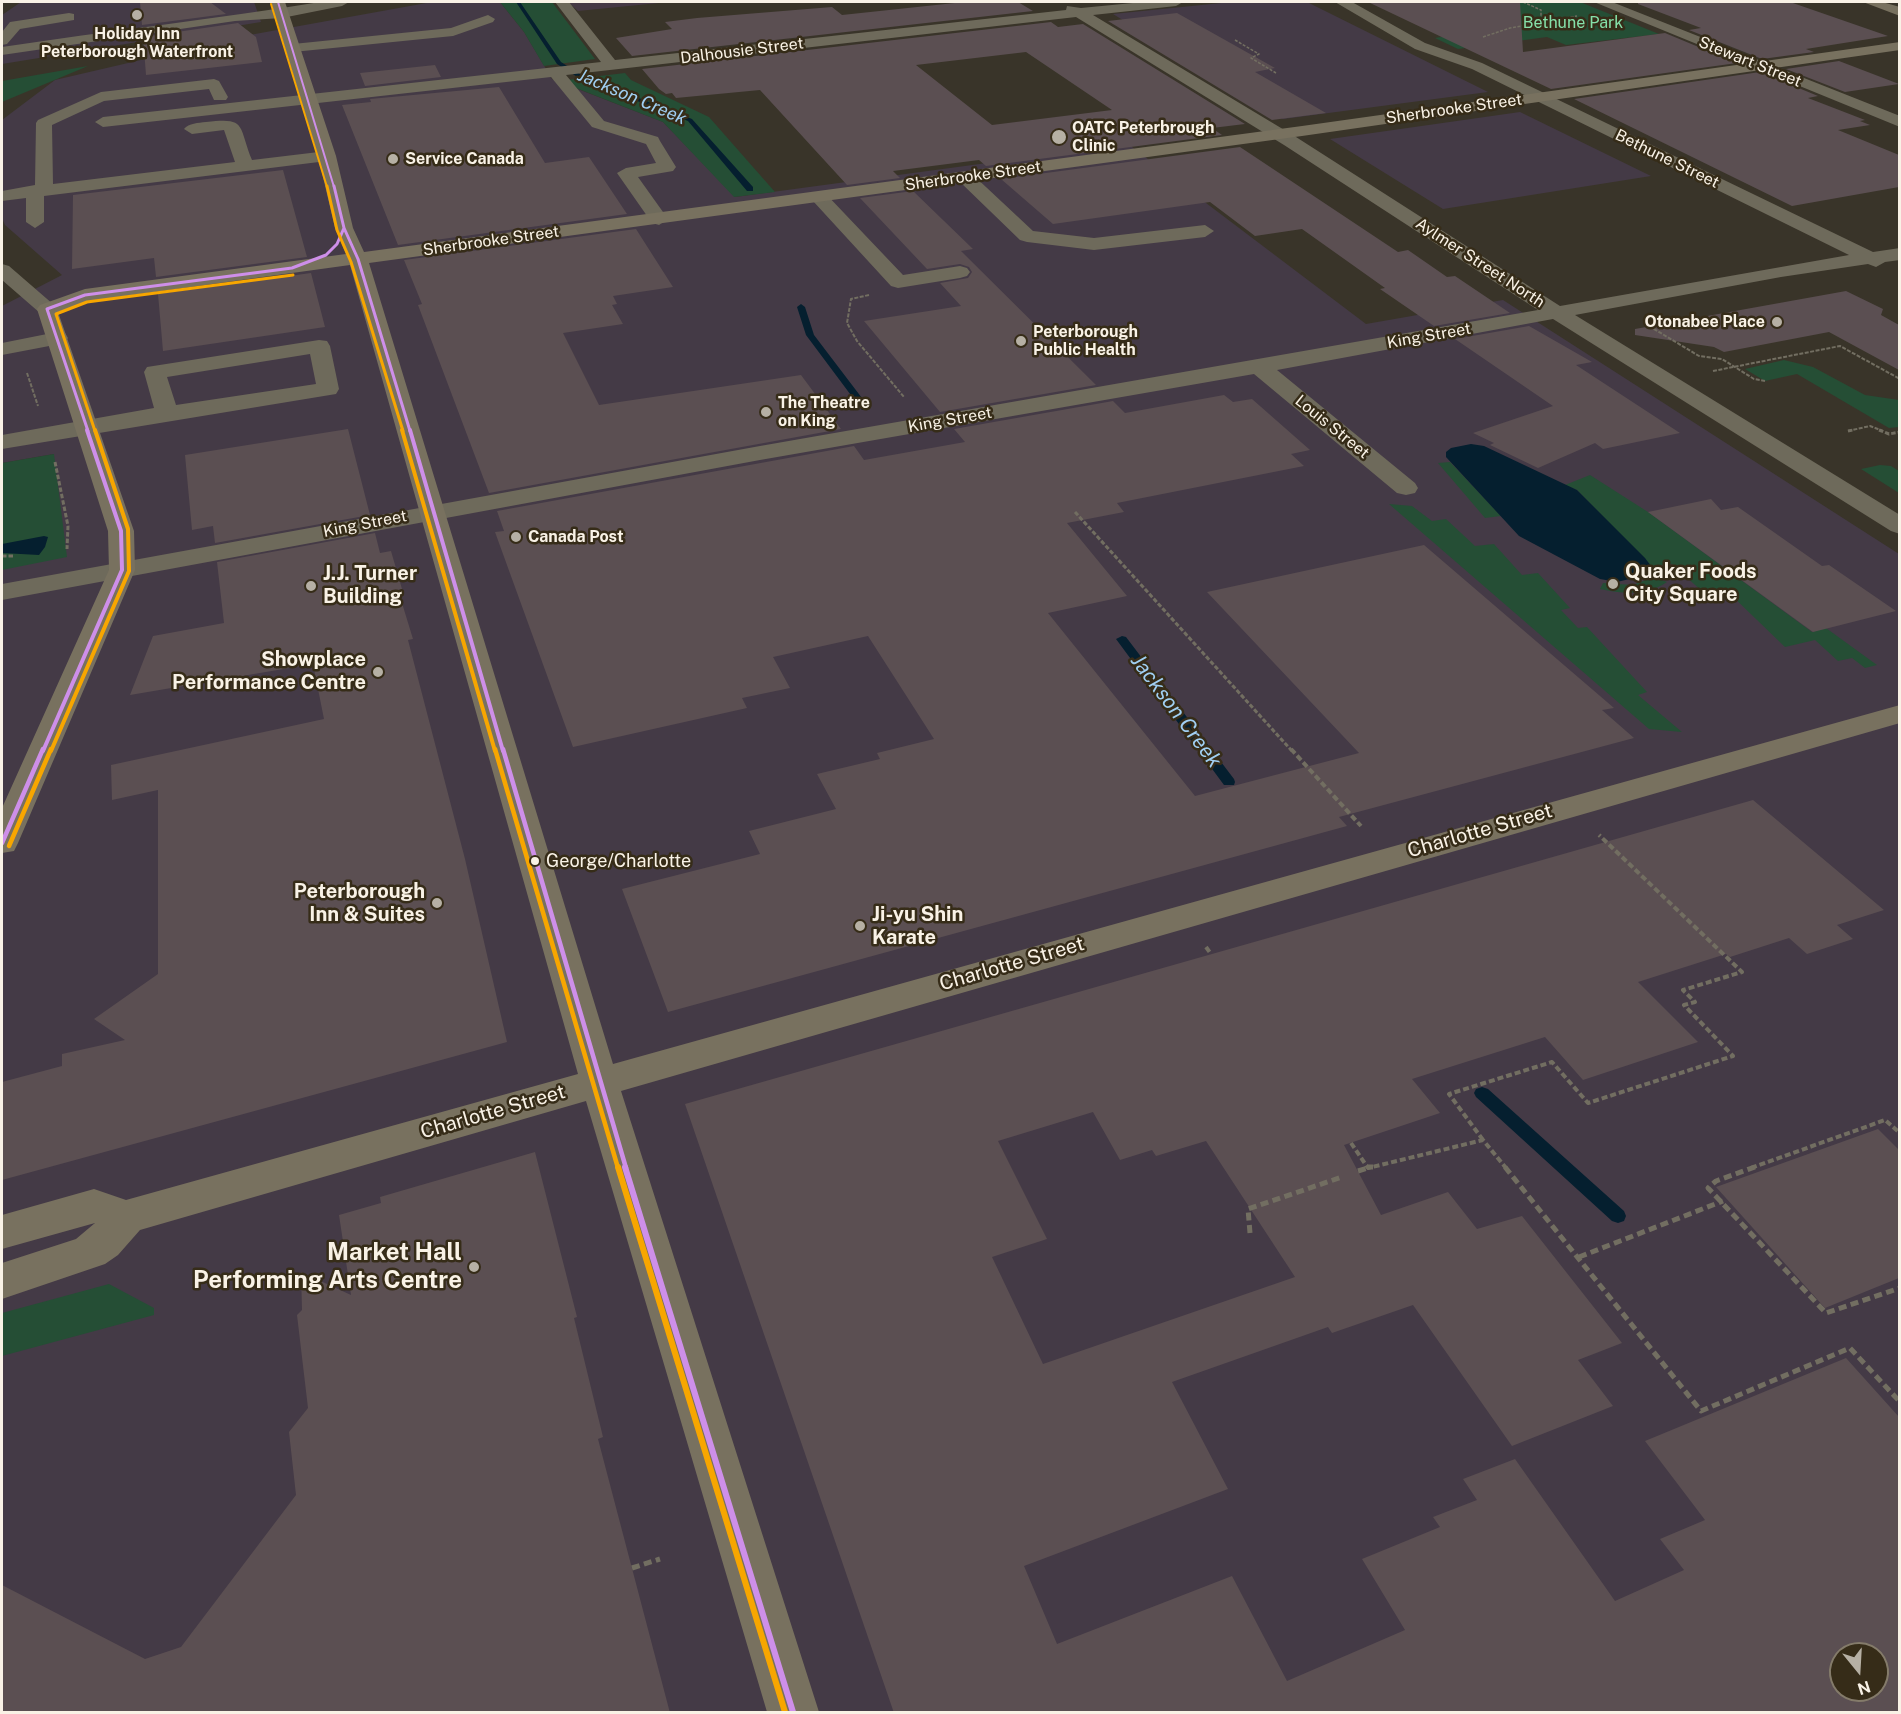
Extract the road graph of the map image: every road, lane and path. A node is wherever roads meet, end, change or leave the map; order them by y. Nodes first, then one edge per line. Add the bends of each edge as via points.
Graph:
1 (232, 2) edge
2 (342, 2) edge
3 (562, 2) edge
4 (581, 2) edge
5 (1060, 2) edge
6 (1176, 2) edge
7 (1342, 2) edge
8 (1523, 2) edge
9 (1601, 2) edge
10 (1870, 2) edge
11 (280, 9) edge
12 (1899, 12) edge
13 (1078, 13) junction
14 (1629, 13) junction
15 (69, 17) dead end
16 (235, 17) junction
17 (488, 19) dead end
18 (1547, 20) junction
19 (1480, 38) dead end
20 (1235, 40) dead end
21 (2, 41) edge
22 (1899, 46) edge
23 (293, 48) junction
24 (2, 51) edge
25 (1758, 65) junction
26 (612, 66) junction
27 (552, 72) junction
28 (1276, 73) dead end
29 (220, 97) dead end
30 (1539, 97) junction
31 (309, 100) junction
32 (103, 122) dead end
33 (1899, 122) edge
34 (175, 131) dead end
35 (1278, 134) junction
36 (327, 156) junction
37 (245, 166) junction
38 (965, 177) junction
39 (39, 190) junction
40 (2, 196) edge
41 (819, 197) junction
42 (659, 219) junction
43 (35, 222) dead end
44 (344, 228) junction
45 (1205, 231) dead end
46 (1899, 254) edge
47 (358, 259) junction
48 (1873, 259) junction
49 (292, 268) junction
50 (2, 270) edge
51 (960, 272) dead end
52 (1899, 272) edge
53 (898, 282) junction
54 (47, 309) junction
55 (1557, 313) junction
56 (1650, 326) dead end
57 (57, 338) junction
58 (9, 348) edge
59 (1258, 367) junction
60 (1734, 367) junction
61 (1715, 370) dead end
62 (1899, 379) edge
63 (1765, 381) dead end
64 (906, 398) dead end
65 (167, 413) junction
66 (88, 428) junction
67 (1848, 431) dead end
68 (1899, 432) edge
69 (47, 434) junction
70 (2, 442) edge
71 (1406, 488) dead end
72 (433, 511) junction
73 (1075, 512) dead end
74 (1899, 526) edge
75 (67, 557) dead end
76 (122, 570) junction
77 (2, 592) edge
78 (1899, 714) edge
79 (1361, 826) dead end
80 (1599, 835) dead end
81 (2, 843) edge
82 (1205, 947) dead end
83 (1211, 954) dead end
84 (599, 1081) junction
85 (1899, 1133) edge
86 (1483, 1140) junction
87 (1351, 1143) dead end
88 (1368, 1168) junction
89 (1358, 1171) dead end
90 (1342, 1177) dead end
91 (1723, 1201) junction
92 (126, 1217) junction
93 (2, 1232) edge
94 (1250, 1233) dead end
95 (1579, 1257) junction
96 (2, 1281) edge
97 (1899, 1288) edge
98 (1899, 1402) edge
99 (660, 1559) dead end
100 (632, 1568) dead end
101 (793, 1713) edge

1 - 16 street
2 - 11 street
3 - 4 street
3 - 26 street
5 - 13 street, Aylmer Street North
6 - 13 street, Dalhousie Street
7 - 30 street, Bethune Street via 1374,17 1387,30 1433,52 1470,63
8 - 18 path via 1541,10 1541,16
9 - 14 street, Stewart Street
10 - 12 main road
11 - 16 street
11 - 23 main road
13 - 26 street, Dalhousie Street
13 - 35 street, Aylmer Street North
14 - 18 path
14 - 25 street, Stewart Street
15 - 21 street via 15,25
16 - 24 street
17 - 23 street via 453,32
18 - 19 path
20 - 28 path via 1259,54 1251,58
22 - 25 main road, Sherbrooke Street
23 - 31 main road
25 - 30 main road, Sherbrooke Street
25 - 33 street, Stewart Street
26 - 27 street, Dalhousie Street
27 - 31 street, Dalhousie Street
27 - 42 street via 598,124 652,141 667,167 626,173
29 - 39 street via 214,84 101,97 44,123
30 - 35 main road, Sherbrooke Street
30 - 48 street, Bethune Street
31 - 32 street, Dalhousie Street
31 - 36 main road
34 - 37 street via 230,124
35 - 38 main road, Sherbrooke Street
35 - 55 street, Aylmer Street North
36 - 37 street
36 - 44 main road
37 - 39 street
38 - 41 main road, Sherbrooke Street
38 - 45 street via 1027,236 1094,244
39 - 40 street
39 - 43 street
41 - 42 main road, Sherbrooke Street
41 - 53 street
42 - 47 main road, Sherbrooke Street
44 - 47 main road
44 - 49 main road via 327,255
46 - 48 street, King Street
47 - 49 main road, Sherbrooke Street
47 - 72 main road
48 - 52 street, Bethune Street
48 - 55 street, King Street via 1781,271
49 - 54 main road, Sherbrooke Street via 85,296
50 - 54 street
51 - 53 street
53 - 64 path via 876,294 851,299 847,323 857,341
54 - 57 main road
55 - 59 street, King Street
55 - 74 street, Aylmer Street North
56 - 60 path via 1699,356 1722,359
57 - 58 street
57 - 66 main road
58 - 69 path
59 - 71 street, Louis Street
59 - 72 street, King Street
60 - 61 path
60 - 62 path via 1839,346
60 - 63 path
65 - 65 street via 328,389 319,346 155,372
65 - 66 street
66 - 69 street
66 - 76 main road via 121,531
67 - 68 path via 1870,426 1889,435
69 - 70 street
69 - 75 path via 68,526
72 - 76 street, King Street
72 - 84 main road
73 - 79 path
76 - 77 street, King Street
76 - 81 main road
78 - 84 main road, Charlotte Street
80 - 86 path via 1742,972 1683,990 1695,1002 1684,1005 1733,1056 1588,1103 1551,1062 1449,1094
82 - 83 path
84 - 92 main road, Charlotte Street
84 - 101 main road
85 - 91 path via 1885,1119 1716,1180 1708,1188
86 - 88 path
86 - 95 path
87 - 88 path
88 - 89 path
90 - 94 path via 1248,1209
91 - 95 path
91 - 97 path via 1826,1313
92 - 93 main road via 94,1206
92 - 96 main road, Charlotte Street via 90,1252
95 - 98 path via 1701,1411 1850,1348
99 - 100 path

